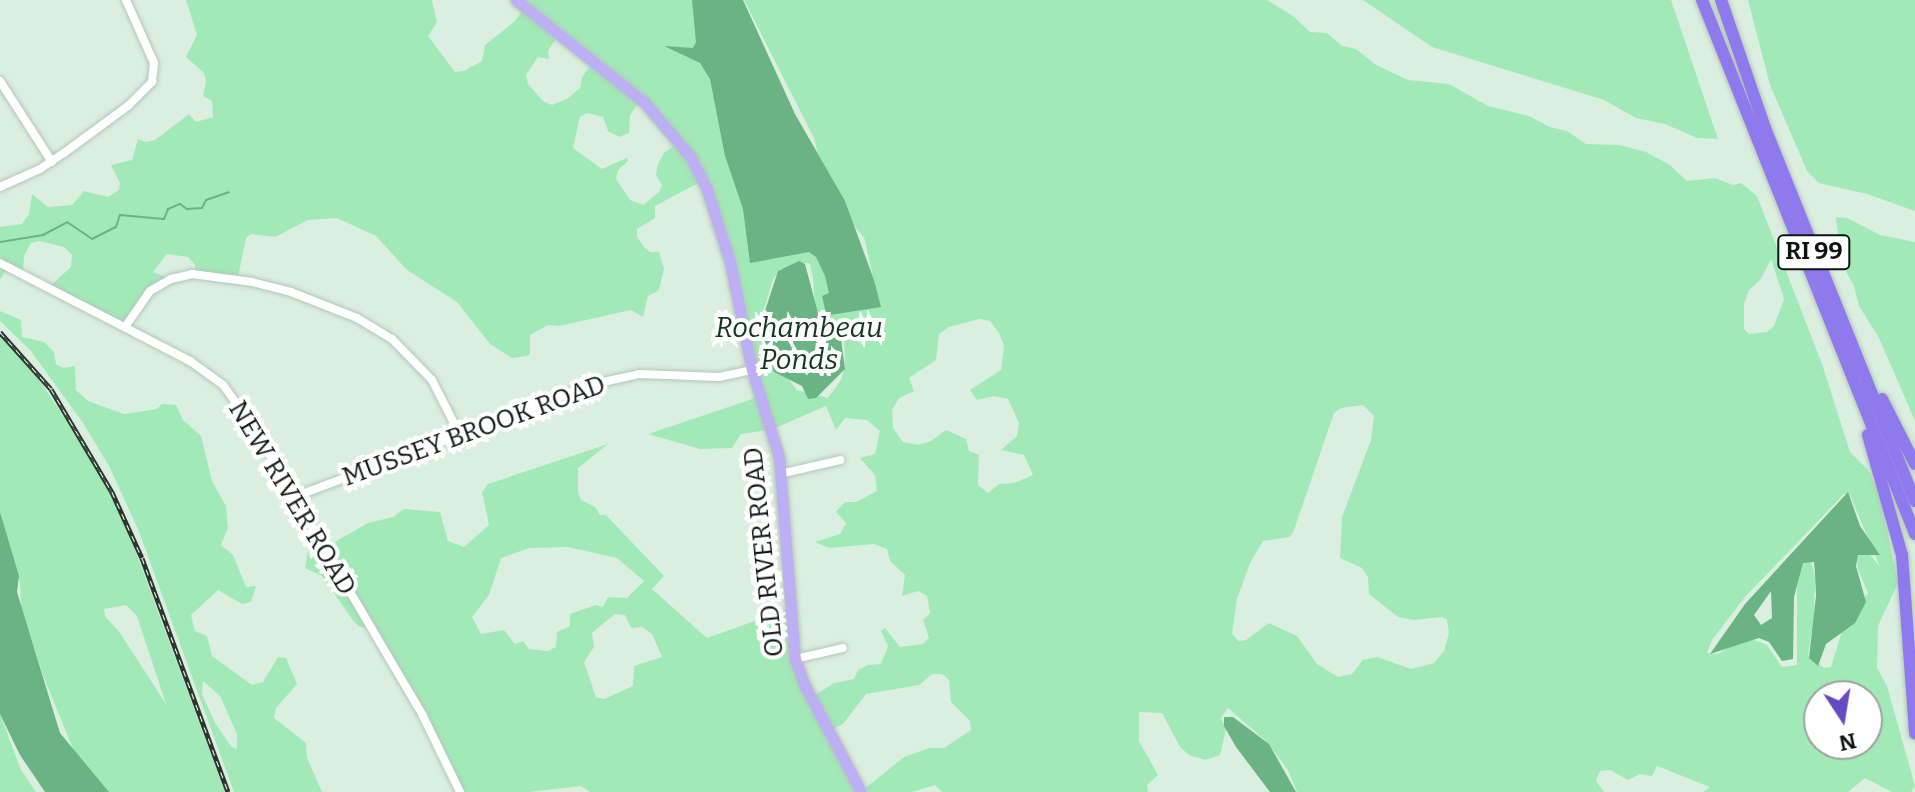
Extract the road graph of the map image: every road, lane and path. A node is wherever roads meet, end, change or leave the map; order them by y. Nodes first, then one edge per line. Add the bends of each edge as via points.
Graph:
1 (126, 0) edge
2 (516, 0) edge
3 (1702, 0) edge
4 (1721, 0) edge
5 (0, 81) edge
6 (52, 162) junction
7 (0, 187) edge
8 (0, 263) edge
9 (1836, 307) junction
10 (125, 327) junction
11 (1839, 344) junction
12 (752, 370) junction
13 (460, 435) junction
14 (840, 460) dead end
15 (1915, 464) edge
16 (780, 474) junction
17 (294, 497) junction
18 (1915, 501) edge
19 (1915, 534) edge
20 (843, 648) dead end
21 (795, 659) junction
22 (1915, 734) edge
23 (460, 792) edge
24 (861, 792) edge

1 - 6 street via 154,63 152,82 103,127
2 - 12 main road, OLD RIVER ROAD via 644,102 690,156 721,228
3 - 11 highway, RI 99
4 - 9 highway, RI 99
5 - 6 street
6 - 7 street
8 - 10 street, NEW RIVER ROAD
9 - 15 highway
9 - 18 highway, RI 99
10 - 13 street via 150,291 181,276 214,275 291,292 357,318 392,339 432,380
10 - 17 street, NEW RIVER ROAD via 223,385
11 - 19 highway, RI 99
11 - 22 highway via 1898,535
12 - 13 street, MUSSEY BROOK ROAD via 719,377 639,374 594,384
12 - 16 main road, OLD RIVER ROAD via 776,442
13 - 17 street, MUSSEY BROOK ROAD
14 - 16 street
16 - 21 main road, OLD RIVER ROAD
17 - 23 street, NEW RIVER ROAD via 423,716
20 - 21 street
21 - 24 main road, OLD RIVER ROAD

